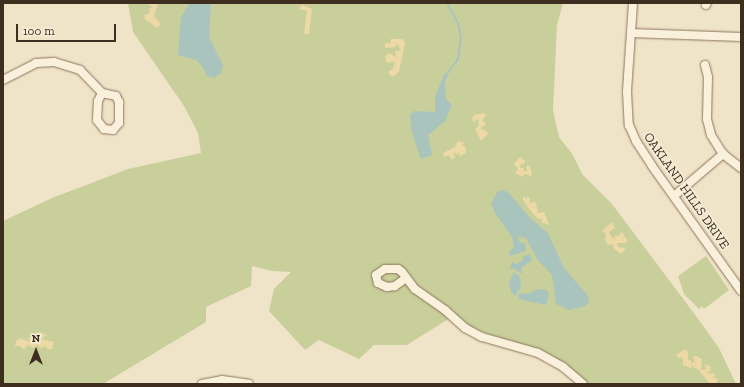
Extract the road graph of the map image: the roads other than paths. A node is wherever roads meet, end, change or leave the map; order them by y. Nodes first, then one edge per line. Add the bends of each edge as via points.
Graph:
1 (633, 3) edge
2 (631, 33) junction
3 (741, 37) edge
4 (705, 65) dead end
5 (3, 80) edge
6 (102, 93) junction
7 (723, 154) junction
8 (741, 168) edge
9 (674, 196) junction
10 (406, 278) dead end
11 (741, 291) edge
12 (202, 384) edge
13 (249, 384) edge
14 (583, 384) edge

1 - 2 street, OAKLAND HILLS DRIVE
2 - 3 street
2 - 9 street, OAKLAND HILLS DRIVE via 627,104 629,125 636,141
4 - 7 street via 708,77 709,129
5 - 6 street via 36,63 54,62 80,70
6 - 6 street via 98,101 97,120 104,130 113,130 119,123 119,102 116,96
7 - 8 street
7 - 9 street
9 - 11 street, OAKLAND HILLS DRIVE
10 - 14 street via 415,289 473,333 538,353 563,367
12 - 13 street via 222,380

